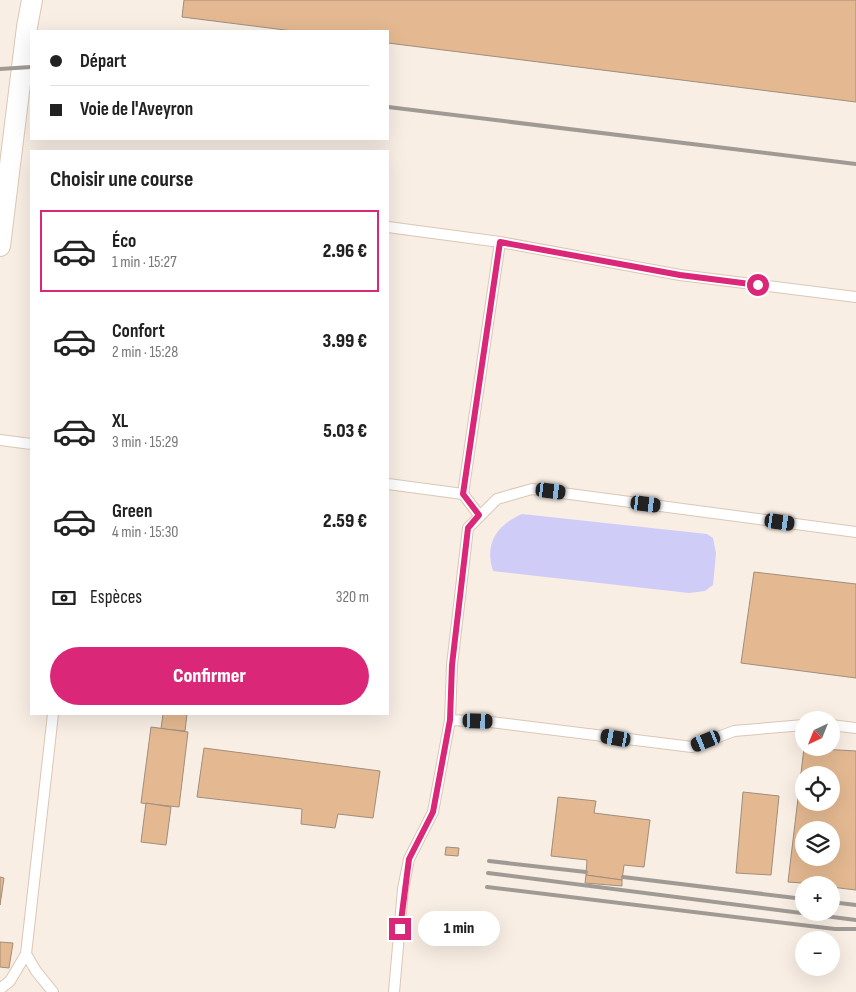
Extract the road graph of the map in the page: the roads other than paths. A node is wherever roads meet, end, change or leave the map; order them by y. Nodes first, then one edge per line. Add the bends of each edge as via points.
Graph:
1 (32, 0) edge
2 (389, 228) edge
3 (500, 242) junction
4 (0, 246) edge
5 (856, 297) edge
6 (0, 440) edge
7 (30, 444) edge
8 (389, 484) edge
9 (463, 494) junction
10 (479, 515) junction
11 (856, 532) edge
12 (53, 715) edge
13 (450, 720) junction
14 (795, 725) edge
15 (840, 726) edge
16 (856, 728) edge
17 (26, 954) junction
18 (0, 989) edge
19 (54, 992) edge
20 (394, 992) edge

1 - 4 street
2 - 3 lane
3 - 5 lane via 680,275
3 - 9 lane
6 - 7 lane
8 - 9 lane
9 - 10 lane
10 - 11 lane via 497,499 532,489
10 - 13 lane via 468,528 452,665
12 - 17 lane
13 - 14 lane via 492,722 692,747 734,730
13 - 20 lane via 433,812 409,859 403,889
15 - 16 lane
17 - 18 lane via 10,981
17 - 19 lane

